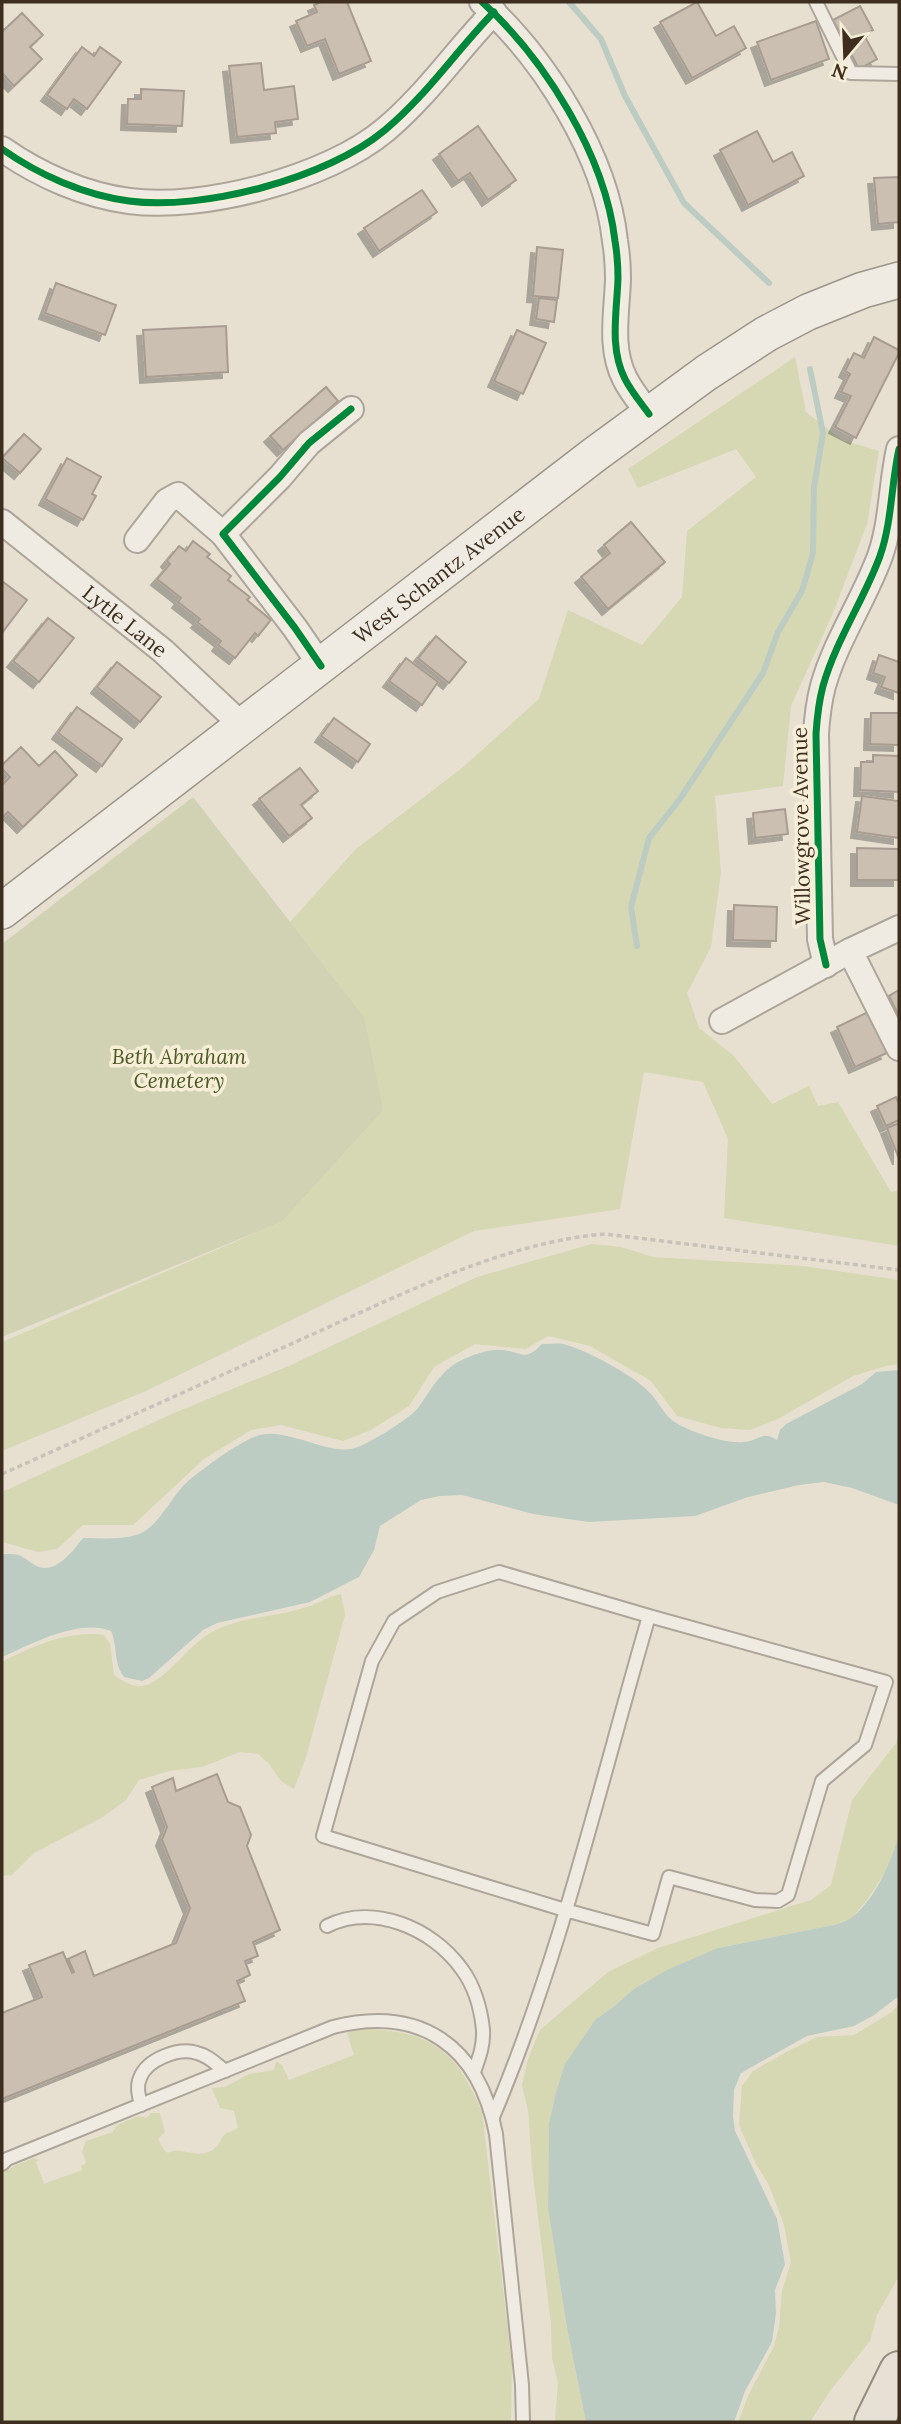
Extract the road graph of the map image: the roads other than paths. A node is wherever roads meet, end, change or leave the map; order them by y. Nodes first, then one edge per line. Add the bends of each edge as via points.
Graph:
1 (816, 2) edge
2 (488, 7) edge
3 (899, 74) edge
4 (2, 149) edge
5 (899, 280) edge
6 (351, 408) dead end
7 (649, 414) junction
8 (899, 451) edge
9 (2, 522) edge
10 (223, 534) junction
11 (137, 540) dead end
12 (321, 666) junction
13 (243, 726) junction
14 (3, 907) edge
15 (899, 928) edge
16 (850, 951) junction
17 (826, 965) junction
18 (722, 1021) dead end
19 (899, 1048) edge
20 (649, 1616) junction
21 (565, 1910) junction
22 (327, 1926) dead end
23 (225, 2071) junction
24 (474, 2072) junction
25 (141, 2105) junction
26 (493, 2117) junction
27 (2, 2164) edge
28 (899, 2371) edge
29 (523, 2422) edge
30 (874, 2422) edge

1 - 3 lane via 850,73
2 - 4 street via 386,130 318,170 271,185 172,202 129,201 53,179
2 - 7 street via 531,52 584,140 615,238 617,356 625,379
5 - 7 main road, West Schantz Avenue via 808,312 766,334
6 - 10 street via 309,443
7 - 12 main road, West Schantz Avenue
8 - 17 street, Willowgrove Avenue via 880,556 841,642 818,709 819,911
9 - 13 street, Lytle Lane via 163,651
10 - 11 street via 178,495 167,501
10 - 12 street
12 - 13 main road, West Schantz Avenue
13 - 14 main road, West Schantz Avenue
15 - 16 street
16 - 17 street
16 - 19 street
17 - 18 street
20 - 21 lane
20 - 21 lane via 499,1572 437,1591 394,1621 373,1661 346,1751 323,1836
20 - 21 lane via 886,1682 865,1745 822,1781 788,1895 778,1901 755,1900 669,1877 653,1934
21 - 26 lane
22 - 24 lane via 345,1919 382,1917 424,1936 451,1956 462,1969 481,2014 482,2049
23 - 24 lane via 333,2028 380,2021 417,2027 439,2037
23 - 25 lane
23 - 25 lane via 195,2052 159,2059 139,2079
24 - 26 lane
25 - 27 lane
26 - 29 lane
28 - 30 main road

